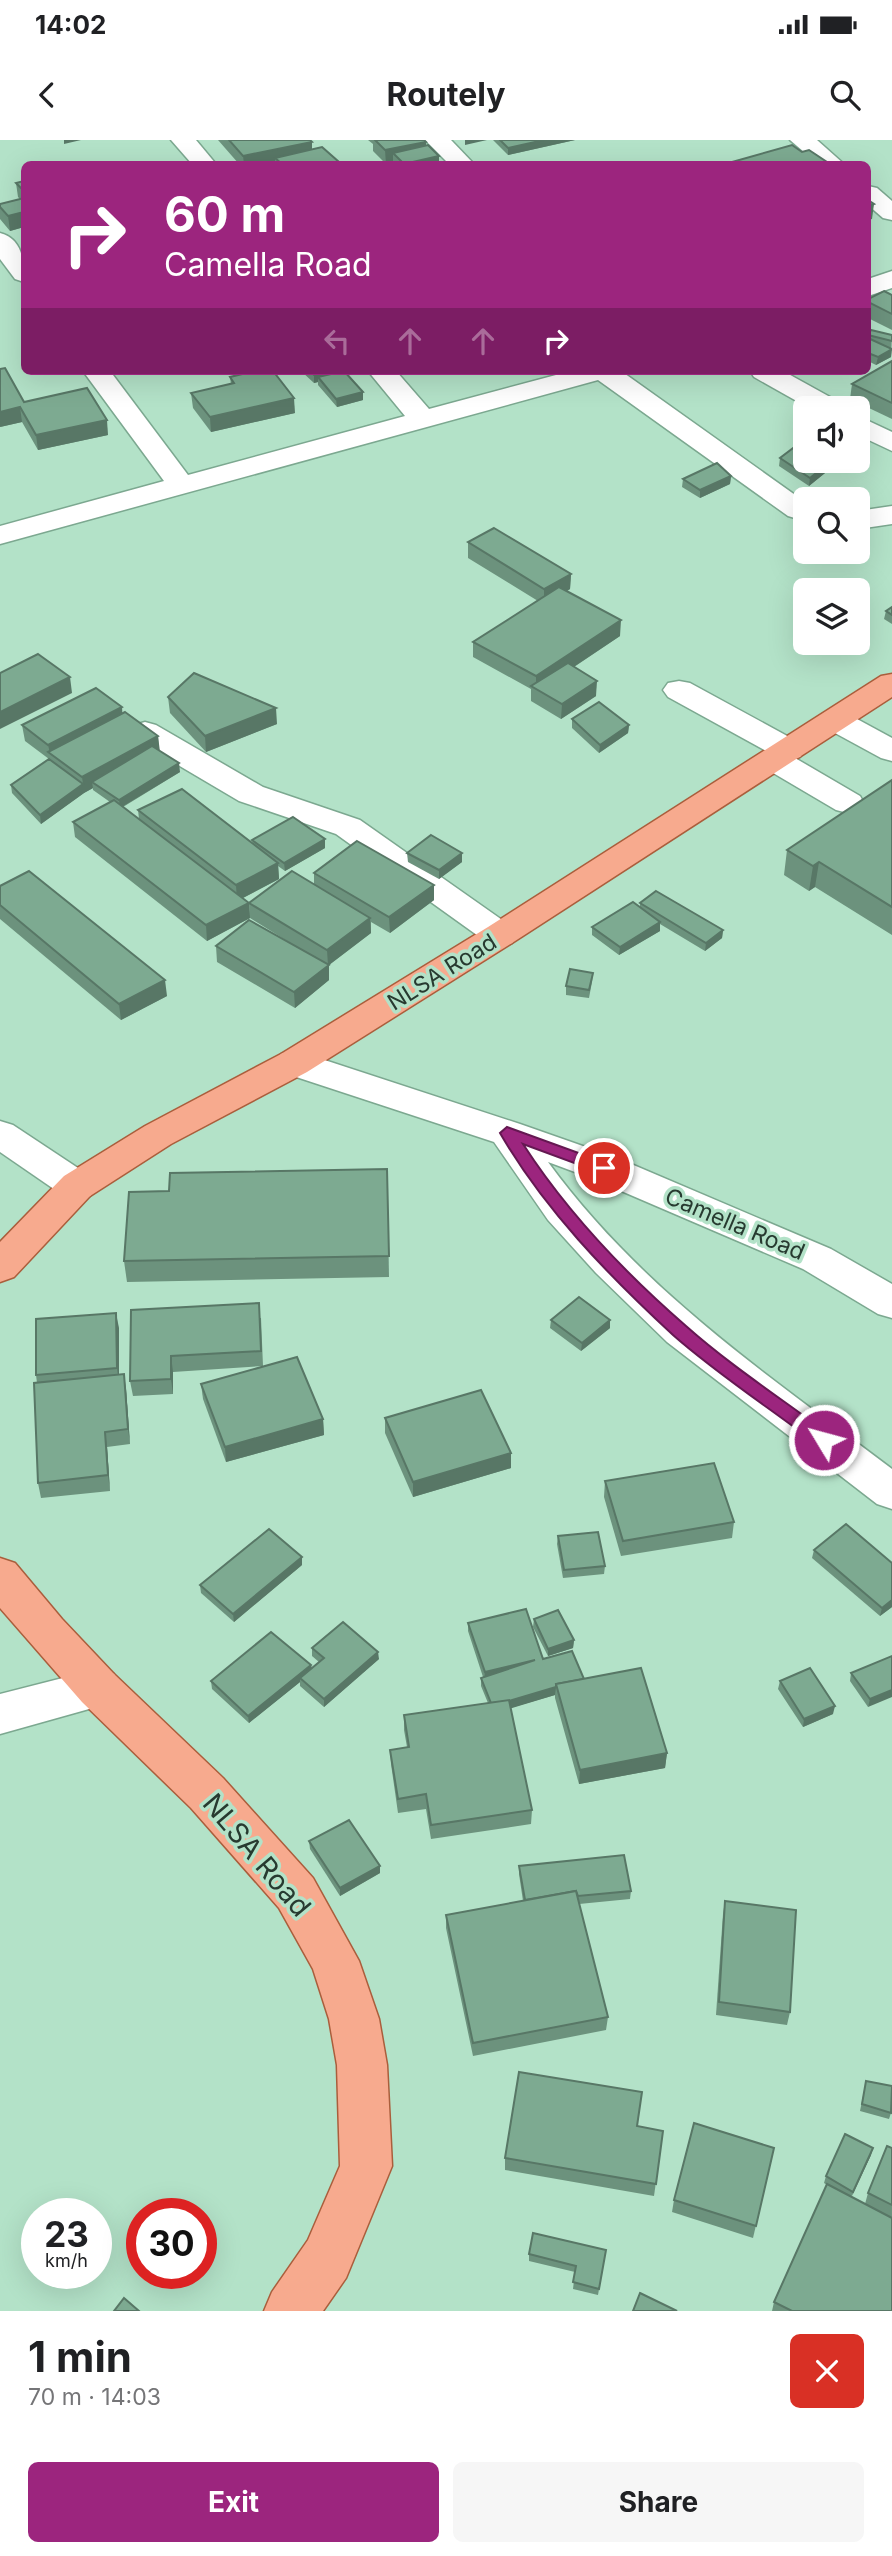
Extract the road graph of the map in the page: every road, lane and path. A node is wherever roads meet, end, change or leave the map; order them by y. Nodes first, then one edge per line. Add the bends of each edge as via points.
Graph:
1 (183, 140) edge
2 (437, 140) edge
3 (802, 140) edge
4 (201, 161) edge
5 (460, 161) edge
6 (828, 161) edge
7 (871, 196) edge
8 (892, 213) edge
9 (0, 241) edge
10 (21, 270) edge
11 (892, 279) edge
12 (871, 287) edge
13 (99, 375) edge
14 (384, 375) edge
15 (587, 375) edge
16 (608, 375) edge
17 (770, 375) edge
18 (808, 396) edge
19 (423, 419) junction
20 (870, 431) edge
21 (892, 443) edge
22 (181, 485) junction
23 (793, 507) edge
24 (892, 514) edge
25 (870, 518) edge
26 (0, 535) edge
27 (892, 683) edge
28 (679, 690) dead end
29 (835, 720) junction
30 (145, 732) edge
31 (892, 751) edge
32 (781, 755) junction
33 (848, 803) dead end
34 (500, 935) junction
35 (294, 1063) junction
36 (507, 1133) junction
37 (0, 1135) edge
38 (77, 1186) junction
39 (0, 1266) edge
40 (892, 1303) edge
41 (892, 1492) edge
42 (0, 1576) edge
43 (98, 1688) junction
44 (0, 1714) edge
45 (291, 2311) edge

1 - 4 street
2 - 5 street
3 - 6 street
7 - 8 street
9 - 10 street
11 - 12 street
13 - 22 street
14 - 19 street
15 - 19 street
16 - 23 street
17 - 18 street
19 - 22 street
20 - 21 street
22 - 26 street
24 - 25 street
27 - 29 main road, NLSA Road
28 - 32 street
29 - 31 street
29 - 32 main road, NLSA Road
30 - 34 street via 268,801 348,827
32 - 33 street
32 - 34 main road, NLSA Road
34 - 35 main road, NLSA Road
35 - 36 street, Camella Road
35 - 38 main road, NLSA Road via 158,1135
36 - 40 street, Camella Road via 604,1168 817,1259
36 - 41 street via 562,1210 681,1331
37 - 38 street
38 - 39 main road, NLSA Road
42 - 43 main road, NLSA Road
43 - 44 street
43 - 45 main road, NLSA Road via 206,1793 296,1893 335,1961 354,2019 362,2065 366,2166 327,2259

